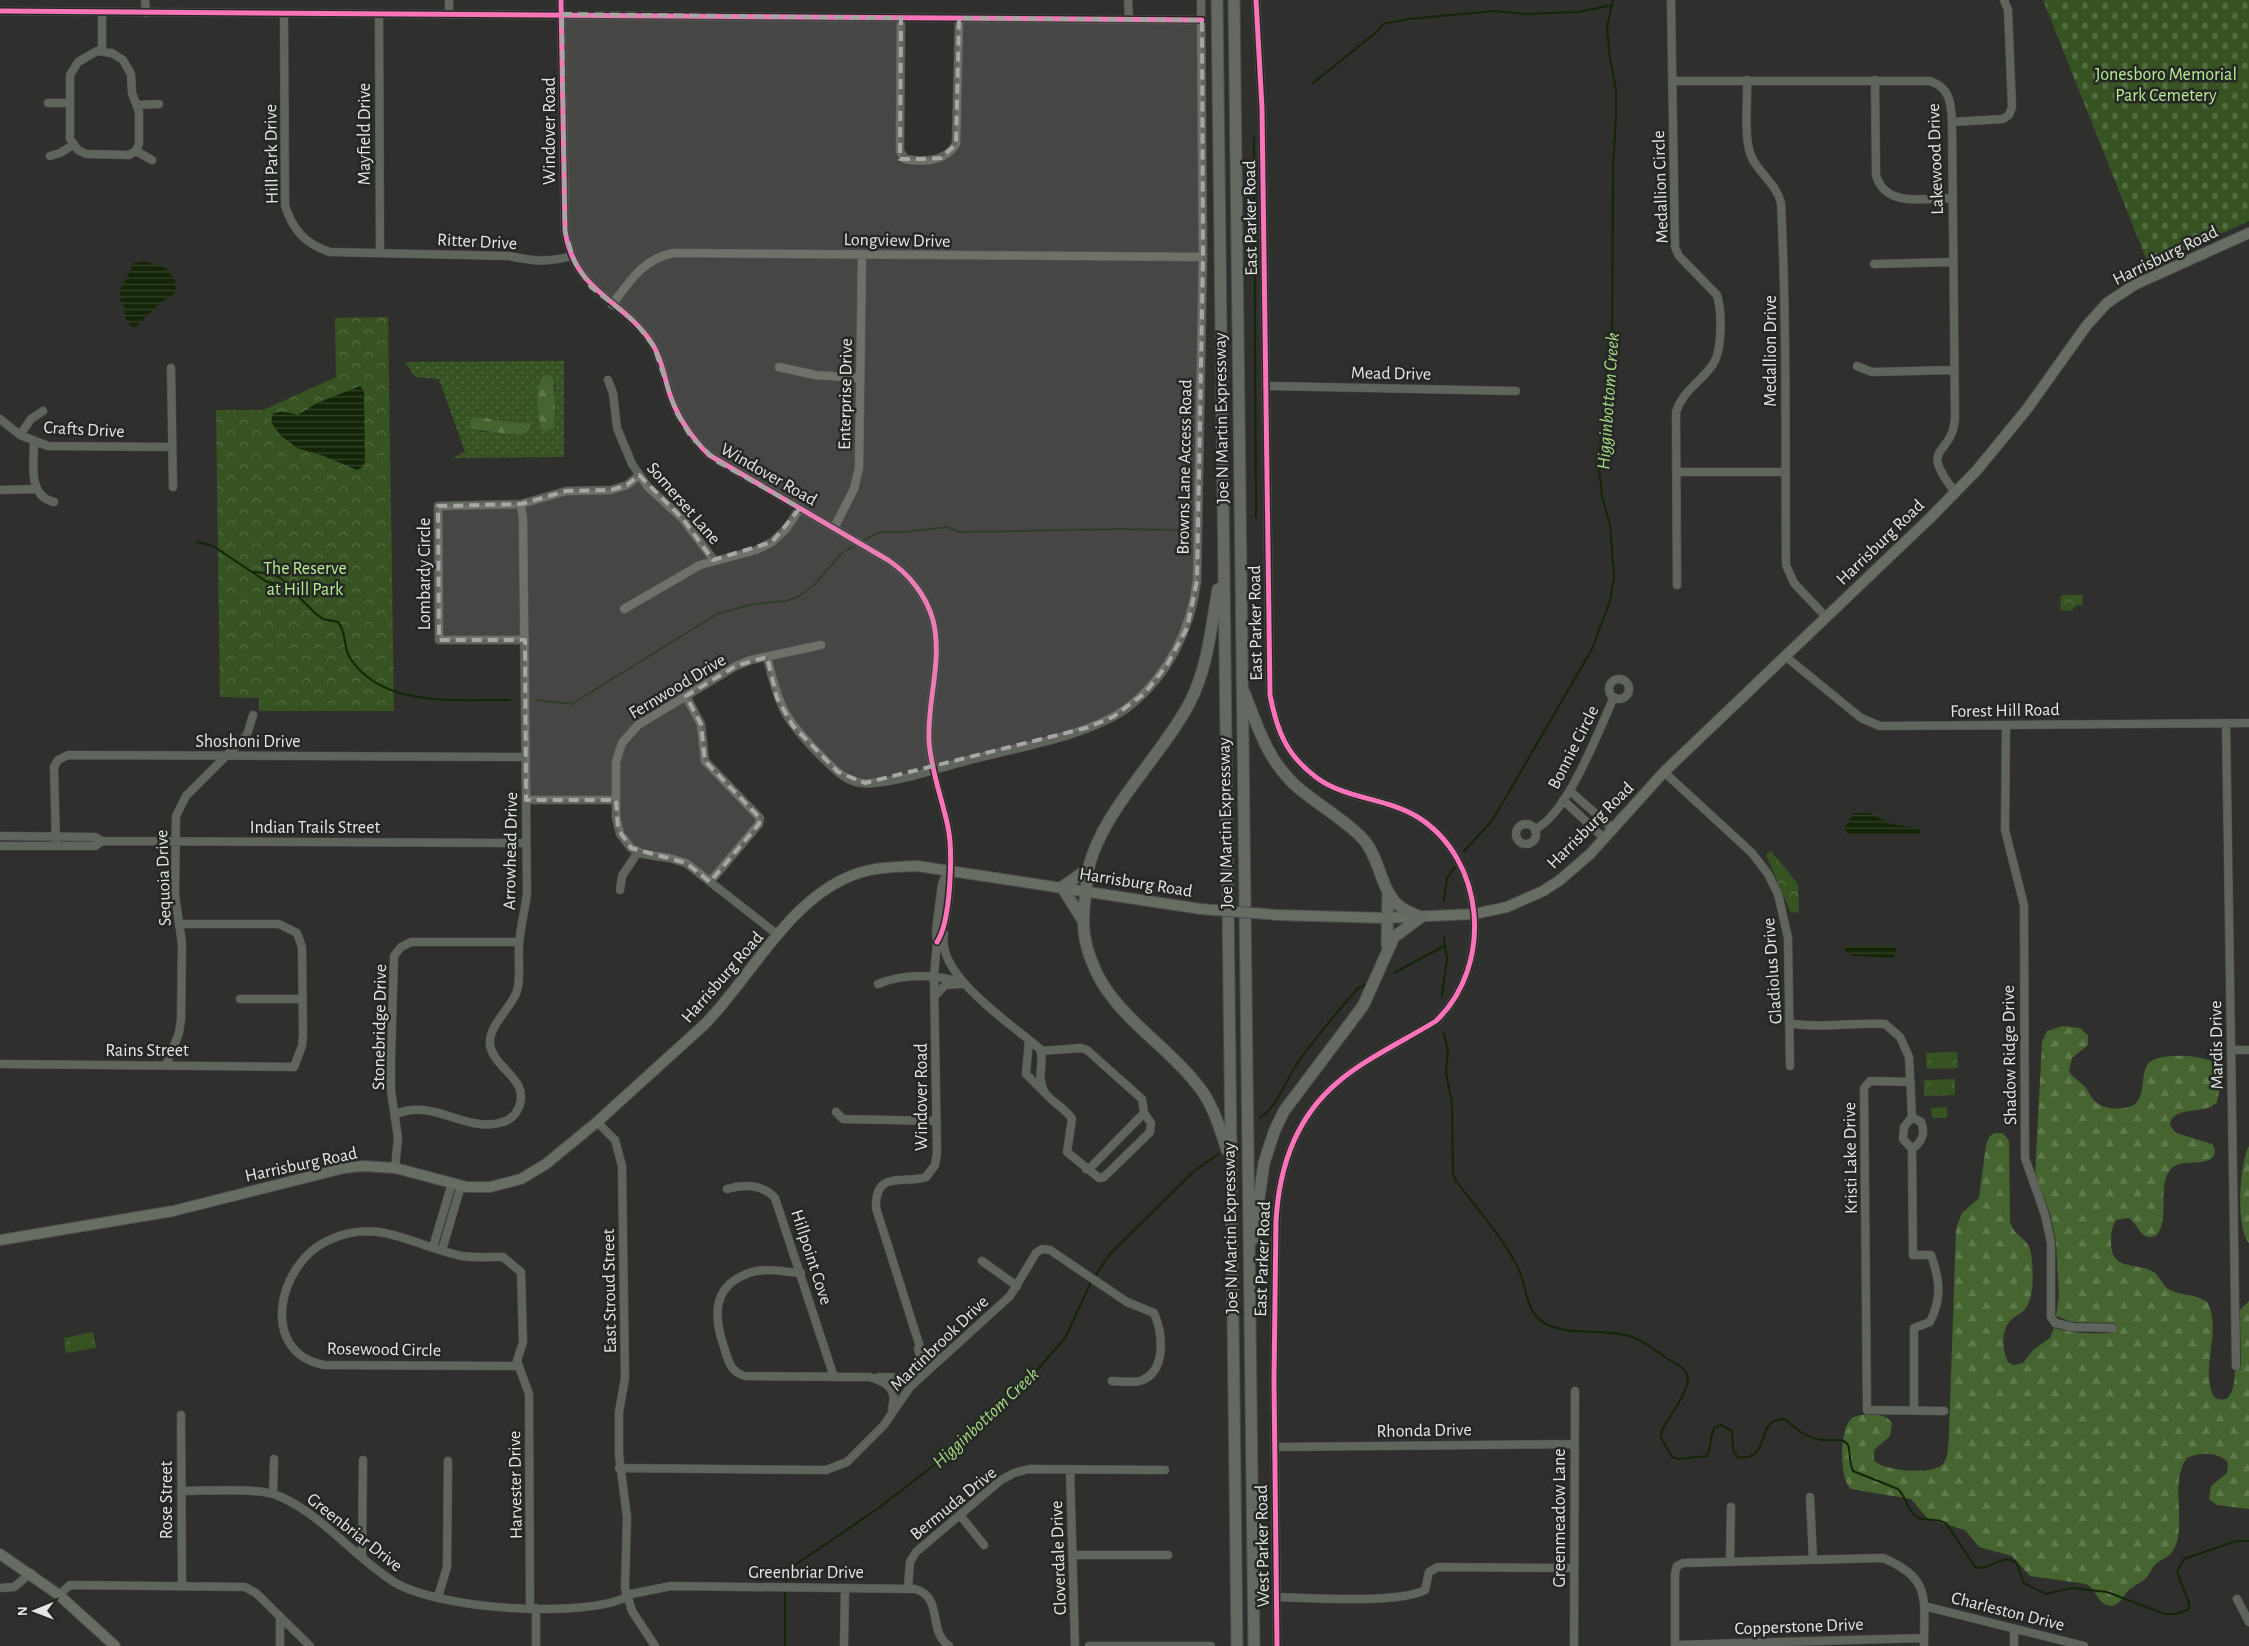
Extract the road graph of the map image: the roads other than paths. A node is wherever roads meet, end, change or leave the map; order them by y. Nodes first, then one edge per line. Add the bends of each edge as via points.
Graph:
1 (146, 0) edge
2 (449, 0) edge
3 (562, 0) edge
4 (1128, 0) edge
5 (1201, 0) edge
6 (1217, 0) edge
7 (1234, 0) edge
8 (1256, 0) edge
9 (1671, 0) edge
10 (2004, 0) edge
11 (0, 11) edge
12 (102, 12) junction
13 (146, 13) junction
14 (284, 14) junction
15 (379, 14) junction
16 (449, 14) junction
17 (562, 14) junction
18 (901, 18) junction
19 (959, 18) junction
20 (1128, 20) junction
21 (1202, 20) junction
22 (102, 51) junction
23 (1747, 80) junction
24 (1875, 80) junction
25 (1673, 82) junction
26 (48, 103) dead end
27 (69, 104) junction
28 (159, 104) dead end
29 (137, 105) junction
30 (1952, 122) junction
31 (73, 145) junction
32 (136, 151) junction
33 (50, 156) dead end
34 (152, 160) dead end
35 (1951, 198) junction
36 (2249, 233) edge
37 (380, 253) junction
38 (862, 254) junction
39 (572, 256) junction
40 (1203, 257) junction
41 (1952, 262) junction
42 (1874, 264) dead end
43 (612, 305) junction
44 (1857, 366) dead end
45 (779, 367) dead end
46 (171, 368) dead end
47 (1954, 370) junction
48 (860, 378) junction
49 (608, 380) dead end
50 (1266, 386) junction
51 (1516, 391) dead end
52 (43, 412) dead end
53 (0, 419) edge
54 (20, 435) junction
55 (34, 442) junction
56 (172, 447) junction
57 (1676, 472) junction
58 (1785, 472) junction
59 (639, 475) junction
60 (173, 487) dead end
61 (36, 489) junction
62 (0, 490) edge
63 (1955, 492) junction
64 (54, 502) dead end
65 (521, 504) junction
66 (800, 508) junction
67 (834, 528) junction
68 (1223, 558) junction
69 (714, 560) junction
70 (1678, 585) dead end
71 (624, 609) dead end
72 (1826, 617) junction
73 (525, 640) junction
74 (821, 645) dead end
75 (767, 656) junction
76 (1785, 656) junction
77 (1241, 686) junction
78 (686, 696) junction
79 (1614, 697) dead end
80 (253, 715) dead end
81 (2226, 723) junction
82 (2249, 723) edge
83 (2006, 725) junction
84 (226, 756) junction
85 (526, 757) junction
86 (933, 770) junction
87 (1664, 772) junction
88 (1570, 791) junction
89 (526, 800) junction
90 (616, 800) junction
91 (1563, 800) junction
92 (1535, 829) dead end
93 (1613, 829) junction
94 (0, 836) edge
95 (56, 836) junction
96 (78, 837) junction
97 (1604, 838) junction
98 (102, 841) junction
99 (175, 842) junction
100 (526, 843) junction
101 (0, 846) edge
102 (56, 846) junction
103 (78, 846) junction
104 (638, 852) junction
105 (1088, 869) junction
106 (949, 870) junction
107 (710, 882) junction
108 (1062, 887) junction
109 (620, 890) dead end
110 (1086, 890) junction
111 (1388, 890) junction
112 (1474, 914) junction
113 (1421, 917) junction
114 (1386, 918) junction
115 (1082, 919) junction
116 (178, 924) junction
117 (944, 932) junction
118 (778, 935) junction
119 (519, 942) junction
120 (937, 942) junction
121 (1386, 952) junction
122 (934, 977) junction
123 (878, 984) dead end
124 (965, 985) junction
125 (935, 996) junction
126 (240, 998) dead end
127 (302, 999) junction
128 (1789, 1023) junction
129 (1029, 1040) junction
130 (2232, 1050) junction
131 (2249, 1050) edge
132 (1041, 1051) junction
133 (0, 1064) edge
134 (166, 1065) junction
135 (1790, 1066) dead end
136 (1038, 1075) junction
137 (1029, 1078) junction
138 (1911, 1082) junction
139 (1044, 1092) junction
140 (836, 1112) dead end
141 (1144, 1112) junction
142 (396, 1114) junction
143 (1912, 1116) junction
144 (937, 1121) junction
145 (597, 1122) junction
146 (1912, 1149) junction
147 (1230, 1159) junction
148 (395, 1168) junction
149 (1086, 1169) junction
150 (457, 1184) junction
151 (727, 1189) dead end
152 (0, 1240) edge
153 (433, 1247) junction
154 (442, 1250) junction
155 (982, 1261) dead end
156 (1248, 1265) junction
157 (801, 1274) junction
158 (1017, 1286) junction
159 (911, 1323) junction
160 (2113, 1328) dead end
161 (943, 1357) junction
162 (517, 1366) junction
163 (2236, 1366) dead end
164 (922, 1376) junction
165 (834, 1377) junction
166 (869, 1377) junction
167 (1112, 1381) dead end
168 (1575, 1391) dead end
169 (1914, 1410) junction
170 (1944, 1410) dead end
171 (889, 1414) junction
172 (181, 1415) dead end
173 (1574, 1444) junction
174 (1275, 1447) junction
175 (274, 1459) dead end
176 (364, 1460) dead end
177 (448, 1461) dead end
178 (620, 1468) junction
179 (1070, 1469) junction
180 (1165, 1470) dead end
181 (182, 1491) junction
182 (273, 1494) junction
183 (1810, 1497) dead end
184 (1731, 1507) dead end
185 (960, 1515) junction
186 (984, 1545) dead end
187 (0, 1554) edge
188 (1073, 1555) junction
189 (1168, 1555) dead end
190 (362, 1557) junction
191 (1813, 1559) junction
192 (1730, 1562) junction
193 (1573, 1568) junction
194 (31, 1573) junction
195 (182, 1586) junction
196 (0, 1588) edge
197 (845, 1588) junction
198 (908, 1588) junction
199 (59, 1595) junction
200 (626, 1596) junction
201 (438, 1597) junction
202 (1277, 1597) junction
203 (2238, 1599) dead end
204 (1924, 1606) junction
205 (533, 1608) junction
206 (280, 1617) junction
207 (2249, 1622) edge
208 (2014, 1629) junction
209 (1924, 1642) edge
210 (115, 1646) edge
211 (280, 1646) edge
212 (310, 1646) edge
213 (536, 1646) edge
214 (655, 1646) edge
215 (844, 1646) edge
216 (948, 1646) edge
217 (1075, 1646) edge
218 (1089, 1646) edge
219 (1168, 1646) edge
220 (1211, 1646) edge
221 (1237, 1646) edge
222 (1254, 1646) edge
223 (1277, 1646) edge
224 (1574, 1646) edge
225 (1675, 1646) edge
226 (2014, 1646) edge
227 (2084, 1646) edge

1 - 13 street
2 - 16 street
3 - 17 street, Windover Road
4 - 20 street
5 - 21 street, Browns Lane Access Road
6 - 68 highway, Joe N Martin Expressway
7 - 77 highway, Joe N Martin Expressway
8 - 50 street, East Parker Road via 1262,108
9 - 25 street, Medallion Circle
10 - 30 street via 2012,107 2009,115 2002,119
11 - 12 street
12 - 13 street
12 - 22 street
13 - 14 street
14 - 15 street
14 - 37 street, Hill Park Drive via 285,205 288,217 302,238 315,247 330,252
15 - 16 street
15 - 37 street, Mayfield Drive
16 - 17 street
17 - 18 street
17 - 39 street, Windover Road via 563,194 565,230
18 - 19 street
18 - 19 street via 900,151 905,158 921,160 941,158 956,144
19 - 20 street
20 - 21 street
21 - 40 street, Browns Lane Access Road
22 - 27 street via 86,56 73,68 69,80
22 - 29 street via 112,53 126,64
23 - 24 street, Lakewood Drive
23 - 25 street, Lakewood Drive
23 - 58 street, Medallion Drive via 1749,150 1761,172 1778,192 1781,203 1786,306
24 - 30 street, Lakewood Drive via 1938,83 1946,90 1950,101
24 - 35 street via 1876,175 1882,189 1897,198
25 - 57 street, Medallion Circle via 1675,247 1679,256 1717,295 1720,349 1711,368 1678,405
26 - 27 street
27 - 31 street
28 - 29 street
29 - 32 street via 139,144
30 - 35 street, Lakewood Drive
31 - 32 street via 86,154 129,155
31 - 33 street via 60,154
32 - 34 street
35 - 41 street, Lakewood Drive
36 - 63 main road, Harrisburg Road via 2143,281 2107,303 2004,437
37 - 39 street, Ritter Drive via 509,256 536,262
38 - 40 street, Longview Drive
38 - 43 street, Longview Drive via 667,254 648,262 637,272
38 - 48 street, Enterprise Drive
39 - 43 street, Windover Road via 585,280
40 - 86 street, Browns Lane Access Road via 1197,581 1187,628 1174,655 1145,693 1130,706 1101,722 1051,739
41 - 42 street
41 - 47 street, Lakewood Drive
43 - 66 street, Windover Road via 634,322 654,347 664,367 676,412 696,442 718,462
44 - 47 street via 1872,372
45 - 48 street via 815,375
46 - 56 street
47 - 63 street, Lakewood Drive via 1955,422 1937,458 1940,472
48 - 67 street, Enterprise Drive via 858,475
49 - 59 street, Somerset Lane via 622,442
50 - 51 street, Mead Drive
50 - 112 street, East Parker Road via 1270,695 1275,721 1297,761 1318,779 1414,815 1444,838 1458,857 1467,878
52 - 54 street via 31,419
53 - 54 street, Crafts Drive
54 - 55 street, Crafts Drive
55 - 56 street, Crafts Drive via 58,447
55 - 61 street
56 - 60 street
57 - 58 street
57 - 70 street, Medallion Circle
58 - 72 street, Medallion Drive via 1788,571 1794,583
59 - 65 street via 622,488 566,491
59 - 69 street, Somerset Lane via 683,519
61 - 62 street
61 - 64 street
63 - 72 main road, Harrisburg Road
65 - 73 street, Arrowhead Drive via 524,519
65 - 73 street, Lombardy Circle via 438,506 439,640
66 - 67 street, Windover Road
66 - 69 street via 786,529 772,542 756,550
67 - 86 street, Windover Road via 901,570 917,587 930,612 937,657 930,721
68 - 105 highway via 1209,646 1198,685 1174,728 1124,798 1099,841
68 - 147 highway, Joe N Martin Expressway
69 - 71 street via 682,574
72 - 76 main road, Harrisburg Road
73 - 85 street, Arrowhead Drive
74 - 75 street, Fernwood Drive
75 - 78 street, Fernwood Drive via 736,666
75 - 86 street, Browns Lane Access Road via 777,698 785,714 812,746 844,776 854,781 874,783
76 - 83 street, Forest Hill Road via 1861,718 1880,726
76 - 87 main road, Harrisburg Road
77 - 111 highway via 1263,743 1279,768 1296,786 1347,824 1364,841 1375,856
77 - 156 highway, Joe N Martin Expressway
78 - 90 street, Fernwood Drive via 638,725 624,738 616,757
78 - 107 street via 700,724 705,761 760,818 759,824
79 - 88 street, Bonnie Circle
80 - 84 street, Sequoia Drive via 247,735
81 - 82 street, Forest Hill Road
81 - 83 street, Forest Hill Road
81 - 130 street, Mardis Drive
83 - 160 street, Shadow Ridge Drive via 2005,830 2024,905 2025,1158 2052,1243 2051,1316 2055,1323 2072,1327
84 - 85 street, Shoshoni Drive
84 - 95 street, Shoshoni Drive via 62,757 54,768
84 - 99 street, Sequoia Drive via 180,804
85 - 89 street, Arrowhead Drive
86 - 106 street, Windover Road via 948,827
87 - 93 main road, Harrisburg Road
87 - 128 street, Gladiolus Drive via 1752,853 1775,886 1787,932
88 - 91 street, Bonnie Circle
88 - 93 street
89 - 90 street
89 - 100 street, Arrowhead Drive
90 - 104 street, Fernwood Drive via 618,829 625,841
91 - 92 street, Bonnie Circle via 1544,825
91 - 97 street
93 - 97 main road, Harrisburg Road
94 - 95 street, Indian Trails Street
95 - 96 street, Indian Trails Street
95 - 102 street, Shoshoni Drive
96 - 98 street, Indian Trails Street via 95,837
96 - 103 street
97 - 112 main road, Harrisburg Road via 1577,866 1543,891 1507,906
98 - 99 street, Indian Trails Street
98 - 103 street, Indian Trails Street via 95,846
99 - 100 street, Indian Trails Street
99 - 116 street, Sequoia Drive
100 - 119 street, Arrowhead Drive via 527,893
101 - 102 street, Indian Trails Street
102 - 103 street, Indian Trails Street
104 - 107 street via 686,863
104 - 109 street via 622,876
105 - 108 highway
105 - 110 highway
106 - 108 main road, Harrisburg Road
106 - 117 street, Windover Road
106 - 118 main road, Harrisburg Road via 894,866 853,875 816,896
106 - 120 street, Windover Road via 942,884
107 - 118 street
108 - 110 main road, Harrisburg Road
108 - 115 highway
110 - 114 main road, Harrisburg Road, bridge via 1201,909
110 - 115 highway
111 - 113 highway via 1397,904
111 - 114 highway
112 - 113 main road, Harrisburg Road
112 - 174 street, East Parker Road via 1475,934 1466,976 1443,1014 1338,1082 1307,1115 1292,1142 1279,1187 1276,1221
113 - 114 main road, Harrisburg Road
113 - 121 highway via 1394,937
114 - 121 highway
115 - 147 highway via 1087,951 1102,982 1118,1003 1197,1083 1216,1117
116 - 127 street via 279,924 292,929 302,947
116 - 134 street, Sequoia Drive via 182,944 181,1020
117 - 120 street, Windover Road
117 - 124 street via 943,940 950,963
118 - 145 main road, Harrisburg Road via 721,1008
119 - 142 street, Stonebridge Drive via 411,942 397,951 393,962 391,1058 391,1091
119 - 142 street, Arrowhead Drive via 517,991 492,1031 490,1043 493,1052 520,1087 518,1111 509,1120 496,1124 474,1123 427,1109
120 - 122 street, Windover Road
121 - 156 highway via 1363,1006 1293,1096 1274,1132 1264,1163
122 - 123 street via 890,979
122 - 124 street via 952,979
122 - 125 street, Windover Road
124 - 125 street via 945,985
124 - 129 street
125 - 144 street, Windover Road
126 - 127 street
127 - 134 street, Rains Street via 302,1046 294,1067
128 - 135 street, Gladiolus Drive
128 - 138 street via 1805,1026 1885,1024 1900,1038 1909,1057
129 - 132 street
129 - 137 street via 1025,1070
130 - 131 street
130 - 163 street, Mardis Drive
132 - 136 street
132 - 141 street via 1087,1050 1141,1097
133 - 134 street, Rains Street
136 - 137 street
136 - 139 street
137 - 139 street
138 - 143 street
138 - 169 street, Kristi Lake Drive via 1870,1081 1864,1088 1867,1410
139 - 149 street via 1070,1115 1072,1124 1067,1152
140 - 144 street via 843,1119
141 - 149 street via 1091,1168
141 - 149 street via 1152,1128 1109,1174 1100,1178
142 - 148 street, Stonebridge Drive
143 - 146 street via 1904,1127 1902,1139
143 - 146 street via 1921,1122 1923,1132 1920,1144
144 - 159 street, Windover Road via 937,1158 932,1172 922,1178 888,1181 879,1189 876,1200
145 - 150 main road, Harrisburg Road via 546,1164 521,1179 490,1187
145 - 178 street, East Stroud Street via 614,1140 622,1166 625,1378 619,1412
146 - 169 street via 1913,1254 1931,1255 1939,1277 1937,1308 1930,1322 1914,1328
147 - 221 highway, Joe N Martin Expressway
148 - 150 main road, Harrisburg Road
148 - 152 main road, Harrisburg Road via 362,1166 336,1170 165,1212
150 - 153 street
150 - 154 street
151 - 157 street, Hillpoint Cove via 740,1185 758,1187 775,1198
153 - 154 street, Rosewood Circle
153 - 162 street, Rosewood Circle via 371,1230 345,1233 316,1246 298,1265 287,1284 282,1311 288,1341 308,1360 324,1365
154 - 162 street, Rosewood Circle via 467,1256 503,1257 520,1272 522,1342
155 - 158 street
156 - 222 highway, Joe N Martin Expressway
157 - 165 street, Hillpoint Cove
157 - 165 street via 759,1270 739,1277 727,1287 719,1301 717,1327 730,1366 739,1374
158 - 161 street, Martinbrook Drive
158 - 167 street, Martinbrook Drive via 1036,1253 1042,1249 1050,1250 1127,1302 1154,1312 1160,1327 1160,1359 1151,1376 1138,1382
159 - 161 street, Windover Road via 922,1351 931,1357
159 - 164 street, Windover Road
161 - 164 street, Martinbrook Drive
162 - 205 street, Harvester Drive via 529,1394
164 - 166 street
164 - 171 street, Martinbrook Drive
165 - 166 street
166 - 171 street via 882,1380 892,1391 894,1401
168 - 173 street, Greenmeadow Lane
169 - 170 street
171 - 178 street, Martinbrook Drive via 884,1425 847,1462 832,1469
172 - 181 street, Rose Street
173 - 174 street, Rhonda Drive
173 - 193 street, Greenmeadow Lane
174 - 202 street, West Parker Road
175 - 182 street
176 - 190 street
177 - 201 street via 448,1567
178 - 200 street, East Stroud Street via 627,1517
179 - 180 street, Bermuda Drive
179 - 185 street, Bermuda Drive via 1029,1469 1014,1473
179 - 188 street, Cloverdale Drive
181 - 182 street, Greenbriar Drive
181 - 195 street, Rose Street
182 - 190 street, Greenbriar Drive via 300,1507
183 - 191 street
184 - 192 street
185 - 186 street
185 - 198 street, Bermuda Drive via 916,1552 910,1565
187 - 194 main road
188 - 189 street
188 - 217 street, Cloverdale Drive
190 - 201 street, Greenbriar Drive via 395,1583
191 - 192 street
191 - 204 street via 1884,1558 1910,1571 1920,1586
192 - 225 street via 1683,1563 1677,1566
193 - 202 street via 1438,1567 1429,1572 1425,1590 1418,1594 1379,1598
193 - 224 street, Greenmeadow Lane
194 - 196 street via 14,1587
194 - 199 main road
195 - 199 street via 70,1586
195 - 206 street via 247,1588
197 - 198 street, Greenbriar Drive
197 - 200 street, Greenbriar Drive via 671,1586
197 - 215 street
198 - 216 street, Greenbriar Drive via 921,1590 931,1601 936,1631
199 - 210 main road
200 - 205 street, Greenbriar Drive via 595,1607
200 - 214 street, East Stroud Street via 635,1618
201 - 205 street, Greenbriar Drive via 490,1606
202 - 223 street, West Parker Road
203 - 207 street
204 - 208 street, Charleston Drive
204 - 209 street
205 - 213 street, Harvester Drive
206 - 211 street
206 - 212 street
208 - 226 street
208 - 227 street, Charleston Drive
209 - 225 street, Copperstone Drive
218 - 219 street
219 - 220 street

